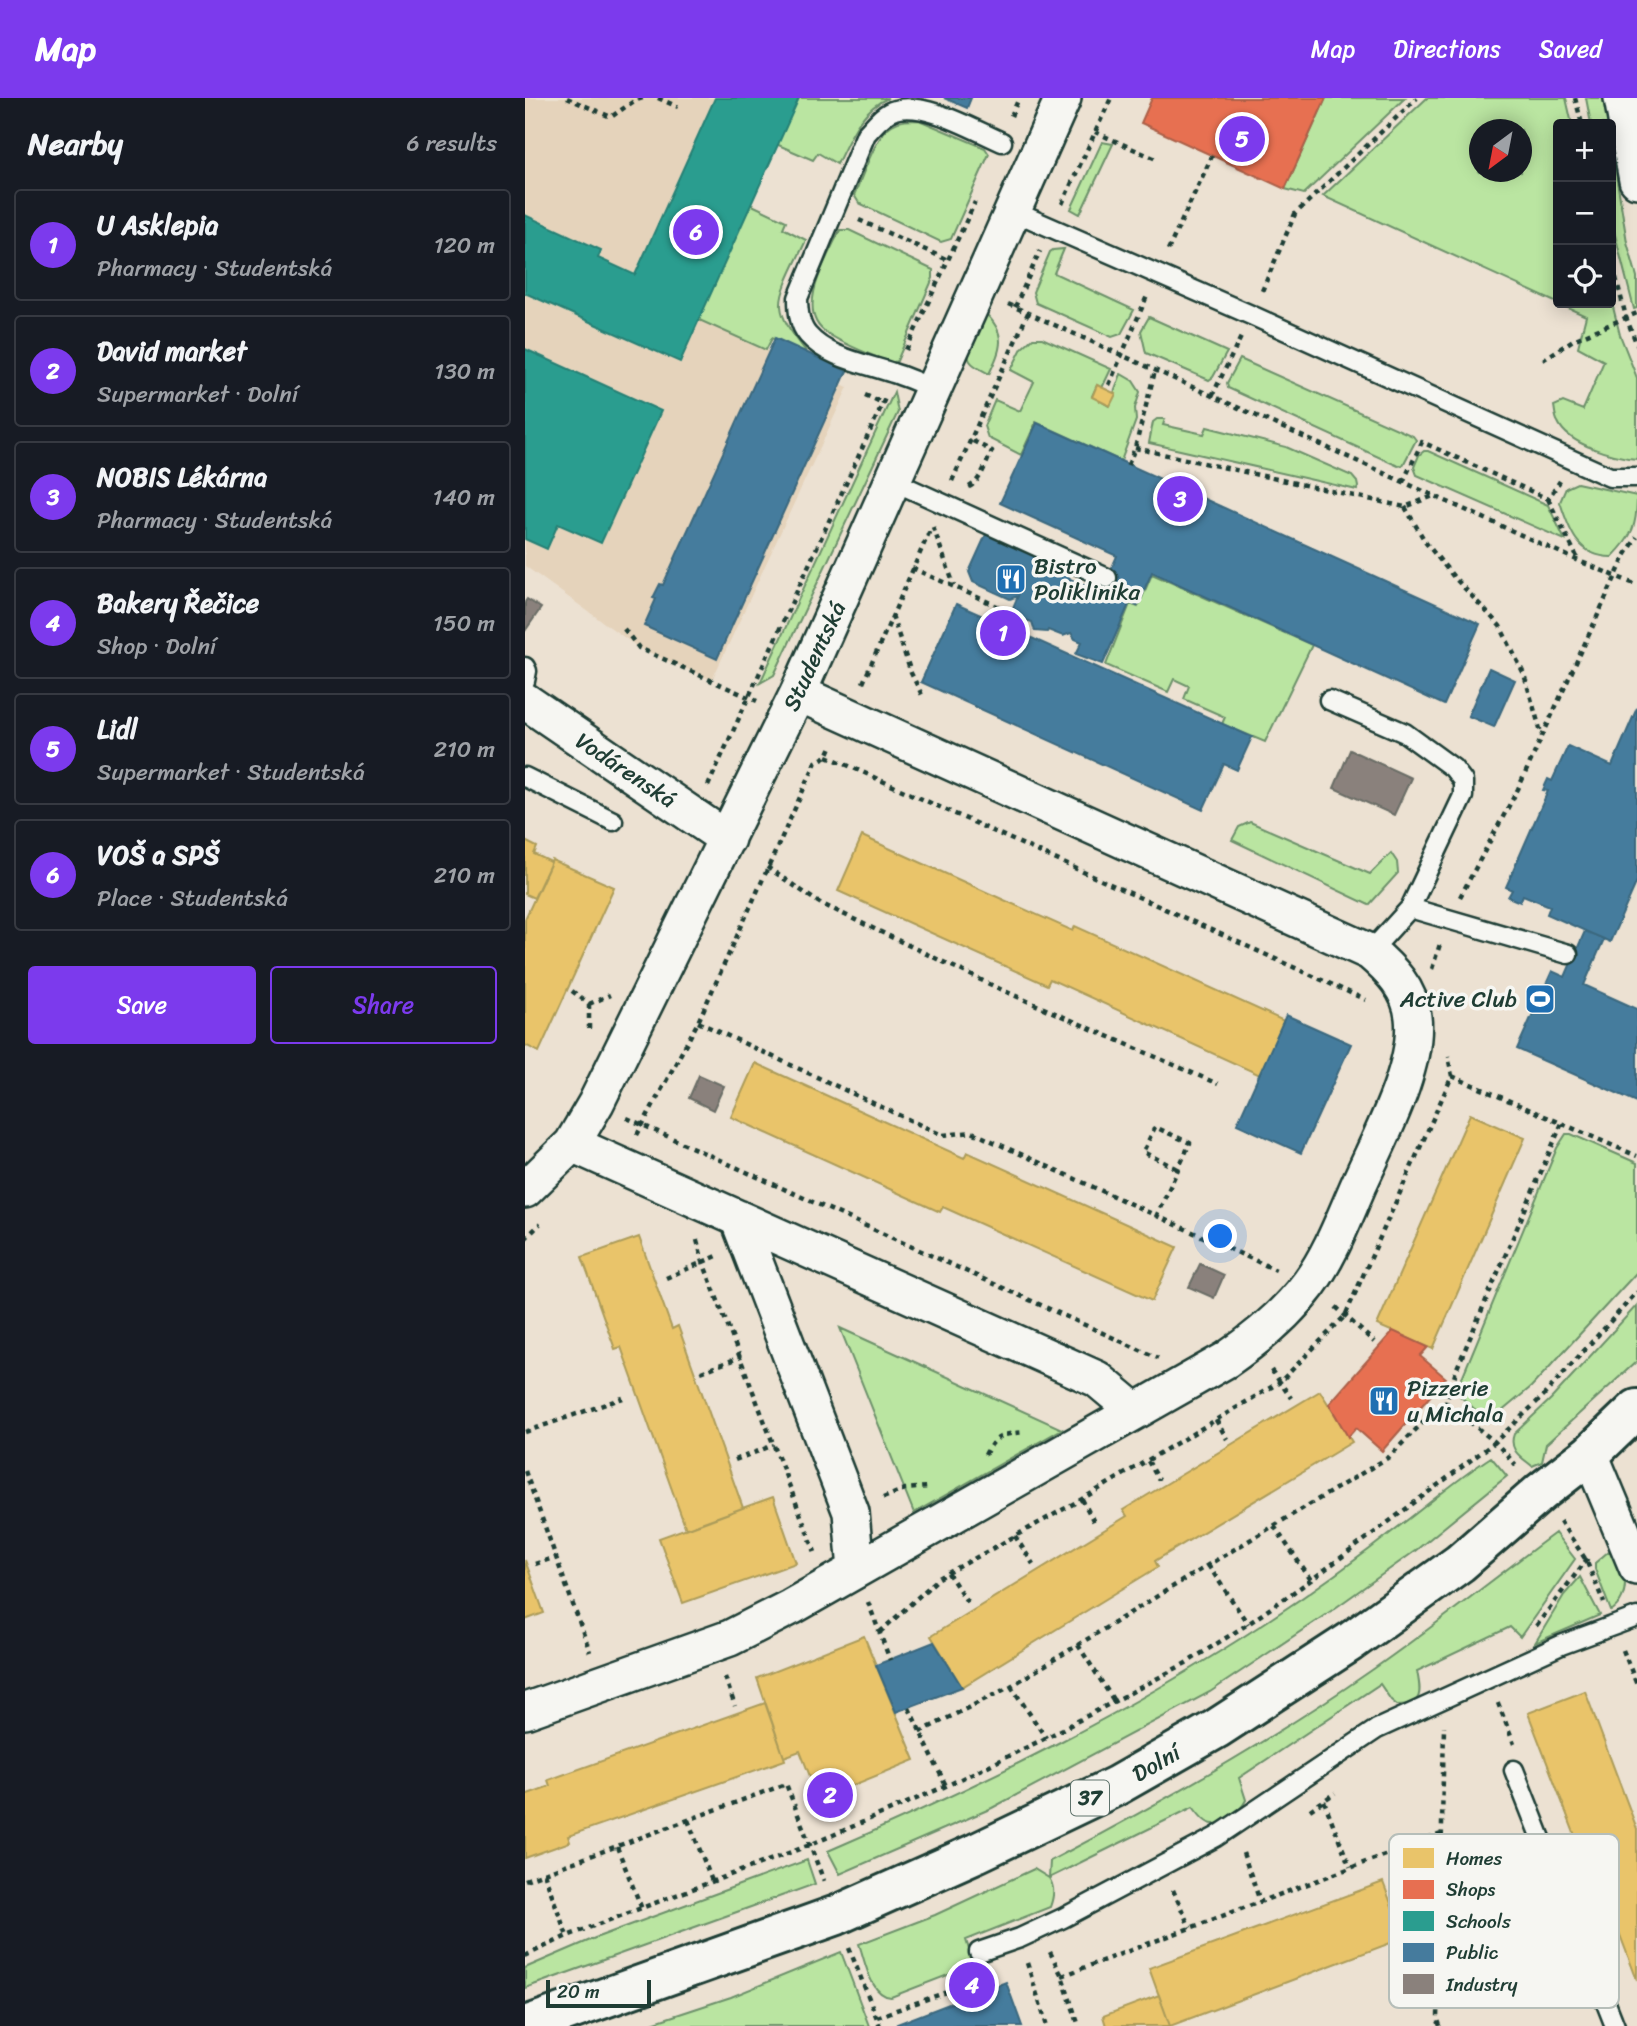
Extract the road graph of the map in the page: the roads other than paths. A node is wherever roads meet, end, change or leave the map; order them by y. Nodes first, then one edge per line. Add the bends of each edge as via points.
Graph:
1 (1063, 98) edge
2 (1622, 98) edge
3 (1002, 142) road end
4 (1637, 180) edge
5 (1013, 211) junction
6 (934, 389) junction
7 (1637, 477) edge
8 (893, 481) junction
9 (1107, 578) dead end
10 (525, 667) edge
11 (525, 681) edge
12 (798, 693) junction
13 (525, 701) edge
14 (1329, 701) dead end
15 (525, 777) edge
16 (613, 821) dead end
17 (727, 839) junction
18 (1411, 908) junction
19 (1370, 952) junction
20 (1568, 954) dead end
21 (572, 1143) junction
22 (525, 1191) edge
23 (738, 1218) junction
24 (1637, 1409) edge
25 (1135, 1410) junction
26 (1590, 1454) junction
27 (1637, 1567) edge
28 (856, 1570) junction
29 (1637, 1617) edge
30 (525, 1711) edge
31 (1514, 1770) road end
32 (1539, 1834) edge
33 (979, 1952) dead end
34 (1608, 2008) edge
35 (526, 2026) edge
36 (1615, 2026) edge

1 - 5 street, Studentská
2 - 4 street
3 - 6 lane via 920,107 894,110 866,134 798,298 806,333 820,345
5 - 6 street, Studentská
5 - 7 lane via 1610,477
6 - 8 street, Studentská
8 - 9 lane
8 - 12 street, Studentská
10 - 11 lane
12 - 17 street, Studentská
12 - 19 street
13 - 17 street, Vodárenská
14 - 18 lane via 1405,733 1453,768 1463,781 1463,796
15 - 16 lane
17 - 21 street, Studentská
18 - 19 lane
18 - 20 lane
19 - 25 street via 1407,994 1413,1017 1411,1049 1400,1092 1331,1248 1283,1315 1252,1342
21 - 22 street, Studentská
21 - 23 street
23 - 25 street via 1097,1379
23 - 28 street via 851,1512
24 - 26 main road, Dolní / 37
25 - 28 street
26 - 27 street
26 - 35 main road, Dolní / 37 via 1460,1563 1350,1642 1216,1729 1116,1786 837,1915
28 - 30 street via 730,1638
29 - 33 lane via 1561,1645 1377,1729 1216,1837 1063,1918
31 - 32 lane
34 - 36 lane

